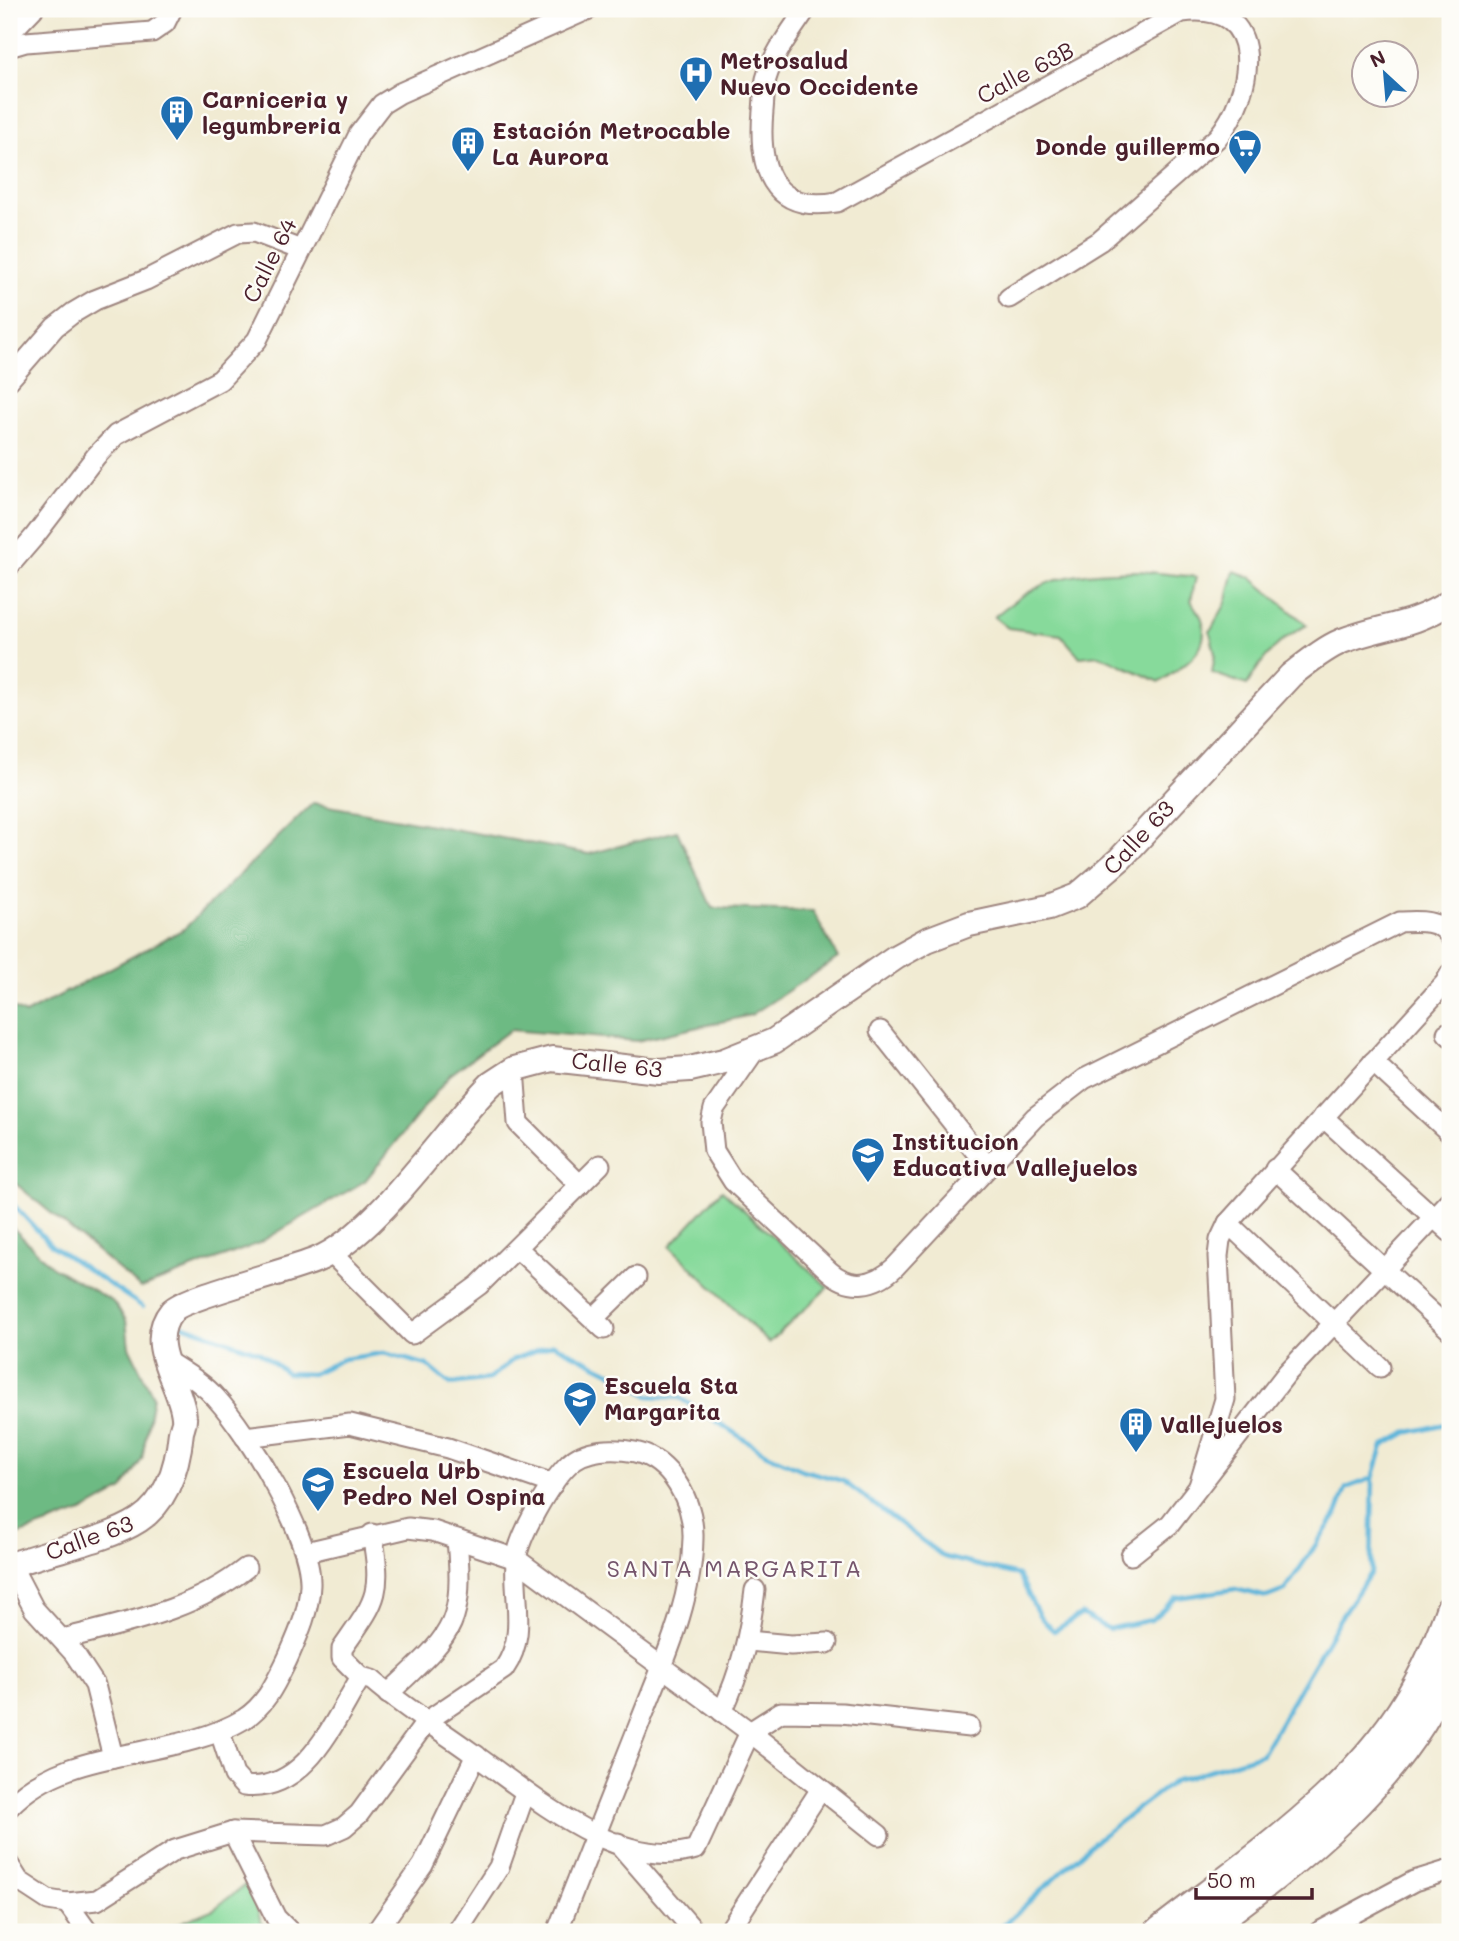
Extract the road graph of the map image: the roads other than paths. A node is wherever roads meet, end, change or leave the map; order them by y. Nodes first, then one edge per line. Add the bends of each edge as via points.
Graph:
1 (33, 9) edge
2 (172, 9) edge
3 (589, 9) edge
4 (806, 9) edge
5 (9, 34) edge
6 (9, 47) edge
7 (301, 250) junction
8 (1009, 298) dead end
9 (9, 380) edge
10 (9, 566) edge
11 (1450, 602) edge
12 (1450, 936) edge
13 (1450, 974) edge
14 (880, 1031) dead end
15 (755, 1050) junction
16 (1373, 1062) junction
17 (514, 1069) junction
18 (1323, 1116) junction
19 (1450, 1133) edge
20 (600, 1165) dead end
21 (988, 1167) junction
22 (1275, 1169) junction
23 (580, 1185) junction
24 (1450, 1200) edge
25 (1434, 1217) junction
26 (1228, 1223) junction
27 (1450, 1232) edge
28 (517, 1248) junction
29 (331, 1253) junction
30 (1384, 1271) junction
31 (635, 1277) dead end
32 (1334, 1324) junction
33 (1450, 1331) edge
34 (165, 1360) junction
35 (1380, 1367) dead end
36 (245, 1437) junction
37 (553, 1483) junction
38 (1199, 1486) junction
39 (372, 1534) junction
40 (457, 1539) junction
41 (306, 1552) junction
42 (1131, 1555) dead end
43 (516, 1559) junction
44 (10, 1566) edge
45 (246, 1568) dead end
46 (755, 1590) dead end
47 (1450, 1610) edge
48 (63, 1639) junction
49 (748, 1642) junction
50 (827, 1643) dead end
51 (1450, 1667) edge
52 (663, 1668) junction
53 (360, 1677) junction
54 (388, 1694) junction
55 (722, 1712) junction
56 (427, 1721) junction
57 (969, 1727) dead end
58 (220, 1732) junction
59 (750, 1732) junction
60 (476, 1755) junction
61 (113, 1757) junction
62 (821, 1789) junction
63 (525, 1793) junction
64 (13, 1797) edge
65 (233, 1832) junction
66 (879, 1835) dead end
67 (596, 1836) junction
68 (617, 1842) junction
69 (9, 1864) edge
70 (1450, 1870) edge
71 (67, 1903) junction
72 (88, 1932) edge
73 (290, 1932) edge
74 (376, 1932) edge
75 (457, 1932) edge
76 (557, 1932) edge
77 (695, 1932) edge
78 (728, 1932) edge
79 (1159, 1932) edge
80 (1201, 1932) edge
81 (1319, 1932) edge

1 - 5 street
2 - 6 street via 165,23 152,32
3 - 7 street, Calle 64 via 382,104 359,134
4 - 8 street, Calle 63B via 766,78 760,143 767,174 789,197 809,204 837,202 1182,12 1198,9 1227,16 1237,26 1249,51 1228,126 1100,241
7 - 9 street via 254,232 238,233 73,313
7 - 10 street, Calle 64 via 257,340 238,361 198,393 116,435
11 - 15 main road, Calle 63 via 1413,622 1341,641 1291,675 1120,859 1077,896 1049,907 969,924 927,940
12 - 21 street via 1425,920 1400,922 1084,1079 1035,1117
13 - 16 street
14 - 21 street
15 - 17 main road, Calle 63 via 690,1069 635,1069 552,1059
15 - 21 street via 714,1110 714,1150 733,1181 835,1277 863,1284 886,1275
16 - 18 street
16 - 19 street
17 - 23 street via 518,1123
17 - 29 main road, Calle 63 via 469,1106 375,1216
18 - 22 street
18 - 25 street
20 - 23 street
22 - 26 street
22 - 30 street
23 - 28 street
24 - 25 street
25 - 27 street
25 - 30 street
26 - 32 street
26 - 38 street via 1218,1256 1225,1399
28 - 29 street via 479,1285 412,1334
28 - 31 street via 599,1323
29 - 34 main road, Calle 63 via 284,1272 206,1293 173,1309 162,1338
30 - 32 street
30 - 33 street
32 - 35 street
32 - 38 street via 1287,1373
34 - 36 street via 206,1387
34 - 44 main road, Calle 63 via 185,1418 171,1478 158,1503 129,1525
36 - 37 street via 350,1424 448,1448
36 - 41 street via 298,1529
37 - 43 street
37 - 52 street via 570,1462 616,1449 660,1463 679,1484 693,1536 682,1610
38 - 42 street via 1170,1524
39 - 40 street via 408,1528
39 - 41 street
39 - 53 street via 378,1567 375,1601 342,1649 342,1658
40 - 43 street
40 - 54 street via 458,1609 447,1635
41 - 58 street via 310,1582 307,1613 270,1695 247,1717
43 - 52 street
43 - 56 street via 520,1621 512,1658 489,1682
44 - 48 street via 34,1609
45 - 48 street via 192,1604
46 - 49 street
47 - 79 highway via 1418,1685 1366,1755 1305,1817
48 - 61 street via 100,1695
49 - 50 street
49 - 55 street
51 - 80 highway via 1427,1714 1380,1780 1320,1838
52 - 55 street
52 - 67 street
53 - 54 street via 372,1680
53 - 58 street via 309,1761 280,1782 258,1788 244,1786 234,1775
54 - 56 street
55 - 59 street
56 - 60 street
56 - 65 street via 359,1814 344,1827 326,1835
57 - 59 street via 842,1713 781,1712
58 - 61 street via 178,1746
59 - 62 street
59 - 68 street via 696,1849 676,1855 653,1854
60 - 63 street
60 - 74 street via 422,1865
61 - 64 street
62 - 66 street
62 - 78 street
63 - 67 street
63 - 75 street via 499,1867
65 - 71 street via 175,1850 97,1900
65 - 73 street via 276,1918
67 - 68 street
67 - 76 street
68 - 77 street
69 - 71 street via 32,1891
70 - 81 street via 1414,1881
71 - 72 street

